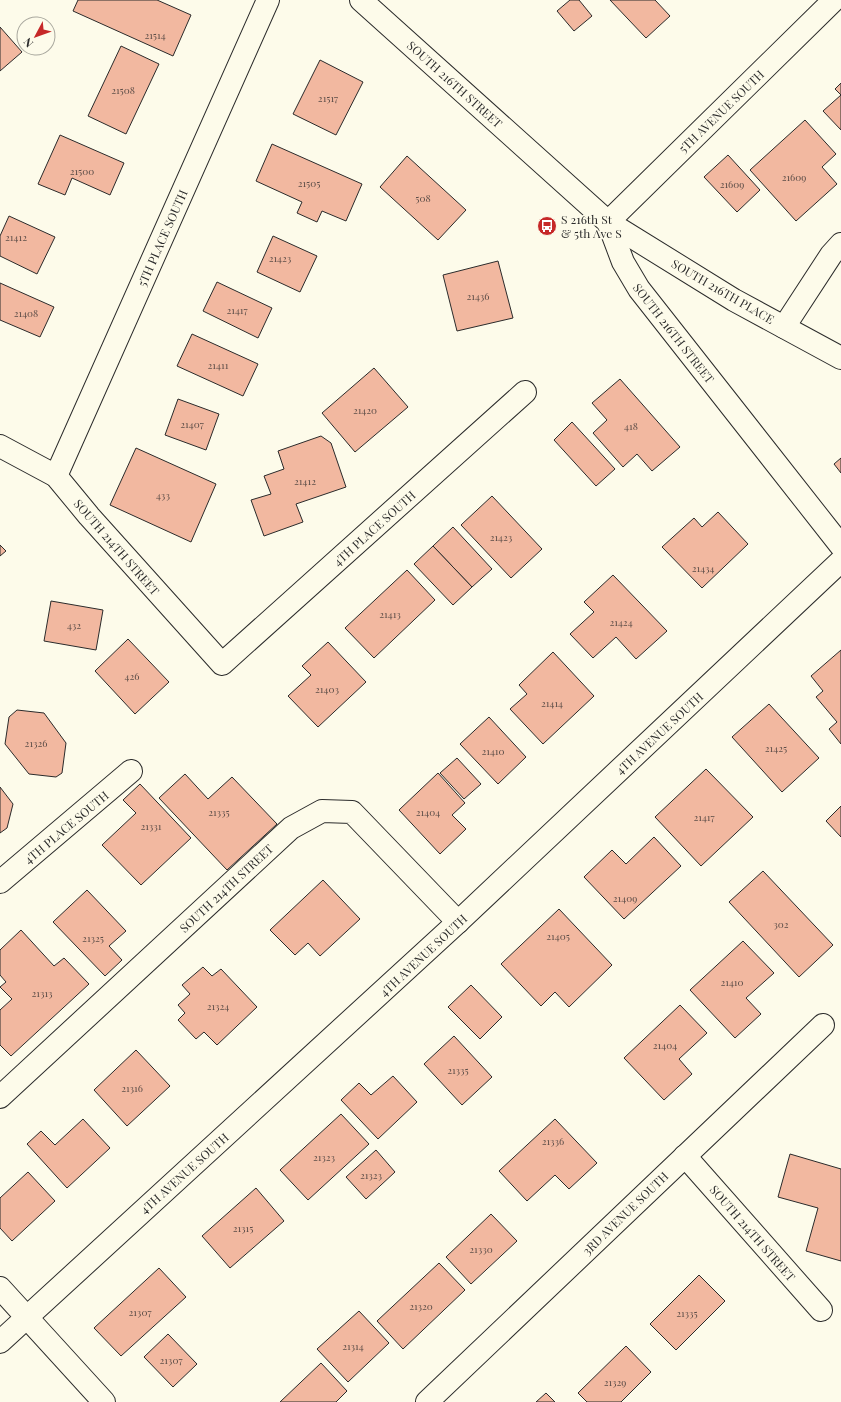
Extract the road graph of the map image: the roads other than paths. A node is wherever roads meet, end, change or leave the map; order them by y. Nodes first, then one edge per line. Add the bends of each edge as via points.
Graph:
1 (268, 0) edge
2 (361, 0) edge
3 (834, 0) edge
4 (608, 222) junction
5 (841, 244) edge
6 (784, 327) junction
7 (841, 358) edge
8 (525, 392) dead end
9 (0, 446) edge
10 (56, 476) junction
11 (841, 546) edge
12 (841, 561) edge
13 (222, 664) joint
14 (131, 771) dead end
15 (0, 882) edge
16 (458, 922) junction
17 (823, 1025) dead end
18 (0, 1097) edge
19 (686, 1156) junction
20 (0, 1288) edge
21 (821, 1310) dead end
22 (27, 1318) junction
23 (0, 1342) edge
24 (104, 1402) edge
25 (427, 1402) edge

1 - 10 street, 5TH PLACE SOUTH
2 - 4 street, SOUTH 216TH STREET
3 - 4 street, 5TH AVENUE SOUTH
4 - 6 street, SOUTH 216TH PLACE via 734,300
4 - 11 street, SOUTH 216TH STREET via 623,262 639,289
5 - 6 street via 831,255
6 - 7 street, SOUTH 216TH PLACE
8 - 13 street, 4TH PLACE SOUTH
9 - 10 street, SOUTH 214TH STREET
10 - 13 street, SOUTH 214TH STREET via 88,516
12 - 16 street, 4TH AVENUE SOUTH
14 - 15 street, 4TH PLACE SOUTH
16 - 18 street, SOUTH 214TH STREET via 352,812 322,812 291,828
16 - 22 street, 4TH AVENUE SOUTH
17 - 19 street, 3RD AVENUE SOUTH
19 - 21 street, SOUTH 214TH STREET
19 - 25 street, 3RD AVENUE SOUTH
20 - 22 street
22 - 23 street, 4TH AVENUE SOUTH
22 - 24 street

